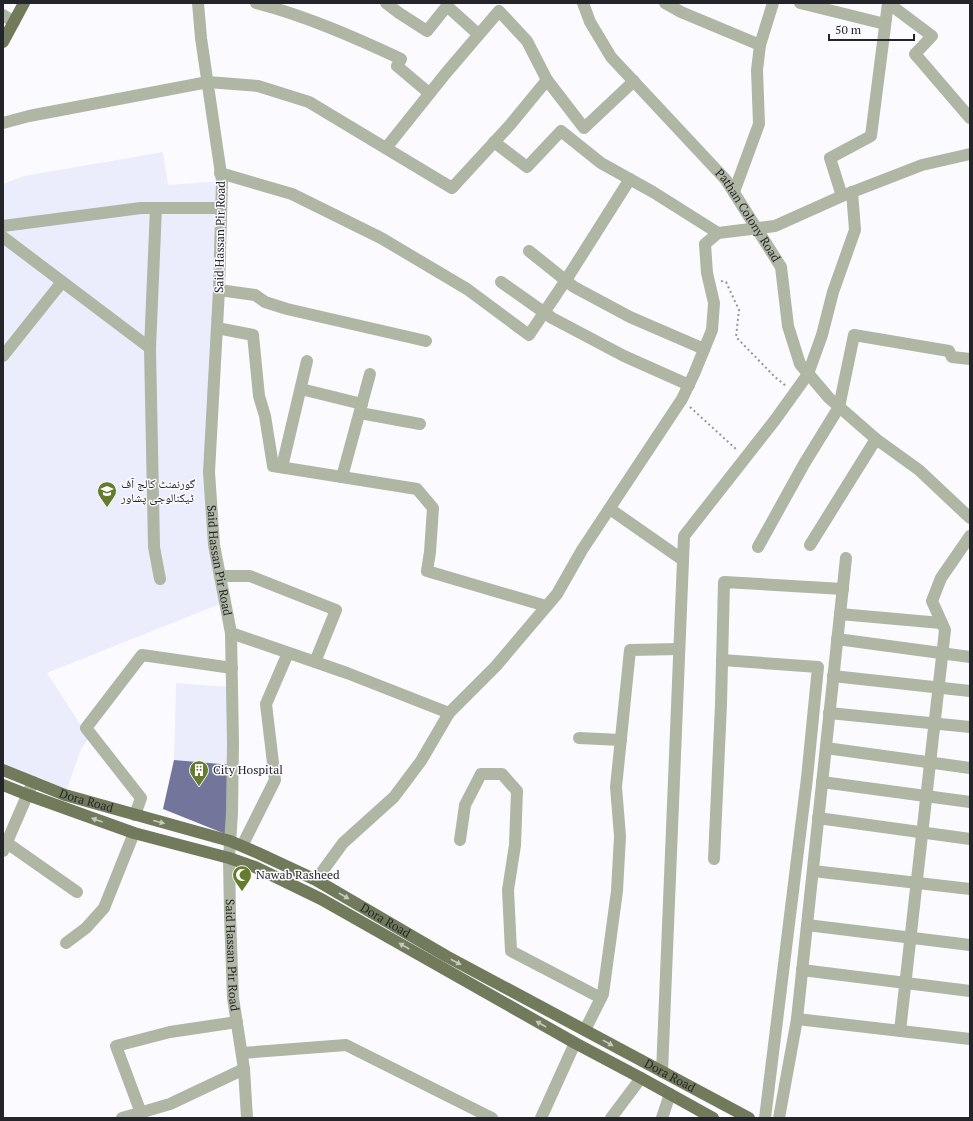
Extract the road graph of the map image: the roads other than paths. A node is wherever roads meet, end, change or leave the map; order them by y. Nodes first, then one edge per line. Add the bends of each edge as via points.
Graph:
1 (24, 3) edge
2 (198, 3) edge
3 (256, 3) edge
4 (583, 3) edge
5 (665, 3) edge
6 (773, 3) edge
7 (800, 3) edge
8 (888, 3) edge
9 (392, 5) edge
10 (905, 8) edge
11 (3, 15) edge
12 (14, 22) junction
13 (885, 24) junction
14 (478, 34) junction
15 (3, 42) edge
16 (760, 46) junction
17 (547, 80) junction
18 (634, 81) junction
19 (208, 82) junction
20 (430, 93) junction
21 (970, 118) edge
22 (3, 123) edge
23 (494, 142) junction
24 (386, 148) junction
25 (970, 154) edge
26 (220, 173) junction
27 (630, 179) junction
28 (734, 192) junction
29 (847, 194) junction
30 (156, 208) junction
31 (220, 208) junction
32 (3, 226) edge
33 (756, 228) junction
34 (718, 233) junction
35 (3, 237) edge
36 (529, 251) dead end
37 (566, 280) junction
38 (62, 282) junction
39 (502, 282) dead end
40 (219, 290) junction
41 (544, 312) junction
42 (217, 328) junction
43 (426, 341) dead end
44 (150, 348) junction
45 (704, 349) junction
46 (3, 356) edge
47 (970, 359) edge
48 (307, 361) dead end
49 (370, 374) dead end
50 (808, 374) junction
51 (689, 385) junction
52 (301, 389) junction
53 (839, 407) junction
54 (361, 408) junction
55 (420, 424) dead end
56 (876, 439) junction
57 (282, 467) junction
58 (342, 477) junction
59 (610, 509) junction
60 (970, 518) edge
61 (970, 536) edge
62 (810, 545) dead end
63 (758, 547) dead end
64 (846, 558) dead end
65 (683, 560) junction
66 (220, 576) junction
67 (160, 579) dead end
68 (843, 589) junction
69 (546, 606) junction
70 (840, 614) junction
71 (941, 623) junction
72 (231, 633) junction
73 (837, 638) junction
74 (679, 650) junction
75 (288, 653) junction
76 (942, 654) junction
77 (970, 657) edge
78 (722, 660) junction
79 (315, 662) junction
80 (232, 668) junction
81 (833, 676) junction
82 (939, 687) junction
83 (970, 691) edge
84 (449, 713) junction
85 (829, 713) junction
86 (935, 724) junction
87 (970, 727) edge
88 (579, 738) dead end
89 (621, 740) junction
90 (826, 748) junction
91 (930, 762) junction
92 (970, 768) edge
93 (3, 770) edge
94 (33, 782) junction
95 (822, 782) junction
96 (3, 784) edge
97 (28, 795) junction
98 (927, 796) junction
99 (970, 802) edge
100 (138, 816) junction
101 (818, 818) junction
102 (134, 833) junction
103 (922, 833) junction
104 (970, 839) edge
105 (460, 840) dead end
106 (230, 841) junction
107 (242, 846) junction
108 (5, 847) edge
109 (228, 858) junction
110 (714, 859) dead end
111 (813, 871) junction
112 (316, 880) junction
113 (917, 882) junction
114 (970, 889) edge
115 (77, 892) dead end
116 (807, 925) junction
117 (911, 938) junction
118 (66, 943) dead end
119 (970, 944) edge
120 (802, 970) junction
121 (906, 984) junction
122 (970, 991) edge
123 (601, 998) junction
124 (797, 1019) junction
125 (237, 1022) junction
126 (585, 1030) junction
127 (900, 1031) junction
128 (970, 1039) edge
129 (575, 1043) junction
130 (242, 1053) junction
131 (244, 1069) junction
132 (662, 1072) junction
133 (641, 1078) junction
134 (670, 1094) junction
135 (141, 1113) junction
136 (122, 1118) edge
137 (248, 1118) edge
138 (492, 1118) edge
139 (541, 1118) edge
140 (612, 1118) edge
141 (662, 1118) edge
142 (713, 1118) edge
143 (749, 1118) edge
144 (765, 1118) edge
145 (779, 1118) edge

1 - 12 main road
2 - 19 street, Said Hassan Pir Road
3 - 20 street via 283,10 401,59 397,66
4 - 18 street, Pathan Colony Road via 590,22 611,56
5 - 16 street
6 - 16 street
7 - 13 street
8 - 10 street
8 - 13 street
9 - 14 street via 427,31 446,6
10 - 21 street via 932,36 915,54
11 - 12 street
12 - 15 main road
13 - 29 street via 871,136 830,158
14 - 17 street via 499,11 527,41
14 - 20 street
16 - 28 street via 757,70 759,124
17 - 18 street via 584,128
17 - 23 street
18 - 28 street, Pathan Colony Road via 726,180
19 - 22 street
19 - 24 street via 258,86 309,102
19 - 26 street, Said Hassan Pir Road
20 - 24 street
23 - 24 street via 452,188
23 - 27 street via 527,168 561,131 601,163
25 - 29 street via 922,165
26 - 31 street, Said Hassan Pir Road
26 - 41 street via 292,194 381,238 467,289 529,335
27 - 34 street
27 - 37 street
28 - 33 street, Pathan Colony Road
29 - 33 street via 775,226
29 - 50 street via 855,230
30 - 31 street
30 - 32 street
30 - 44 street
31 - 40 street, Said Hassan Pir Road
33 - 34 street
33 - 50 street, Pathan Colony Road via 781,267 788,326 800,364
34 - 45 street via 705,244 708,278 714,303 712,330
35 - 38 street
36 - 37 street
37 - 41 street
37 - 45 street via 574,287 630,317
38 - 44 street
38 - 46 street
39 - 41 street
40 - 42 street, Said Hassan Pir Road
40 - 43 street via 255,295 266,302 287,309
41 - 51 street via 624,356
42 - 57 street via 253,335 259,396 273,466
42 - 66 street, Said Hassan Pir Road via 209,472 214,545
44 - 67 street via 154,547
45 - 51 street
47 - 53 street via 952,357 949,351 854,335
48 - 52 street
49 - 54 street
50 - 53 street, Pathan Colony Road
50 - 65 street via 684,536
51 - 59 street
52 - 54 street
52 - 57 street
53 - 56 street, Pathan Colony Road
53 - 63 street
54 - 55 street
54 - 58 street
56 - 60 street, Pathan Colony Road via 919,470
56 - 62 street
57 - 58 street
58 - 69 street via 417,489 433,508 427,571
59 - 65 street
59 - 69 street via 582,550 557,594
61 - 71 street via 941,578 932,601
64 - 68 street
65 - 74 street
66 - 72 street, Said Hassan Pir Road
66 - 79 street via 250,576 336,610
68 - 70 street
68 - 78 street via 724,582
69 - 84 street via 496,666
70 - 71 street
70 - 73 street
71 - 76 street via 945,630
72 - 75 street
72 - 80 street, Said Hassan Pir Road
73 - 76 street
73 - 81 street
74 - 89 street via 630,650
74 - 132 street
75 - 79 street
75 - 107 street via 266,704 275,780
76 - 77 street
76 - 82 street
78 - 110 street
78 - 144 street via 818,667 807,778
79 - 84 street
80 - 100 street via 142,655 86,728 141,798
80 - 106 street, Said Hassan Pir Road
81 - 82 street
81 - 85 street
82 - 83 street
82 - 86 street
84 - 112 street via 421,760 394,797 343,843
85 - 86 street
85 - 90 street
86 - 87 street
86 - 91 street
88 - 89 street
89 - 123 street via 616,787 620,836 617,891
90 - 91 street
90 - 95 street
91 - 92 street
91 - 98 street
93 - 94 main road, Dora Road
94 - 97 street
94 - 100 main road, Dora Road via 65,795
95 - 98 street
95 - 101 street
96 - 97 main road
102 -> 97 main road
97 - 108 street
98 - 99 street
98 - 103 street
100 - 102 main road
100 -> 106 main road, Dora Road
101 - 103 street
101 - 111 street
102 - 109 main road
102 - 118 street via 104,908 86,928
103 - 104 street
103 - 113 street
105 - 123 street via 465,805 481,774 502,774 516,791 515,845 508,890 511,951
106 - 107 main road, Dora Road
106 - 109 street, Said Hassan Pir Road
107 - 112 main road, Dora Road
108 - 115 street
109 - 125 street, Said Hassan Pir Road
129 -> 109 main road via 321,899 255,867
111 - 113 street
111 - 116 street
112 -> 126 main road, Dora Road via 446,956
113 - 114 street
113 - 117 street
116 - 117 street
116 - 120 street
117 - 119 street
117 - 121 street
120 - 121 street
120 - 124 street
121 - 122 street
121 - 127 street
123 - 126 street
124 - 127 street
124 - 145 street
125 - 130 street, Said Hassan Pir Road
125 - 135 street via 170,1032 116,1046
126 - 129 main road
126 -> 132 main road, Dora Road
127 - 128 street
129 - 133 main road
129 - 139 street
130 - 131 street, Said Hassan Pir Road
130 - 138 street via 346,1045
131 - 135 street via 170,1104
131 - 137 street, Said Hassan Pir Road
132 - 143 main road, Dora Road
133 - 134 main road
133 - 140 street
134 - 141 street
134 - 142 main road
135 - 136 street

